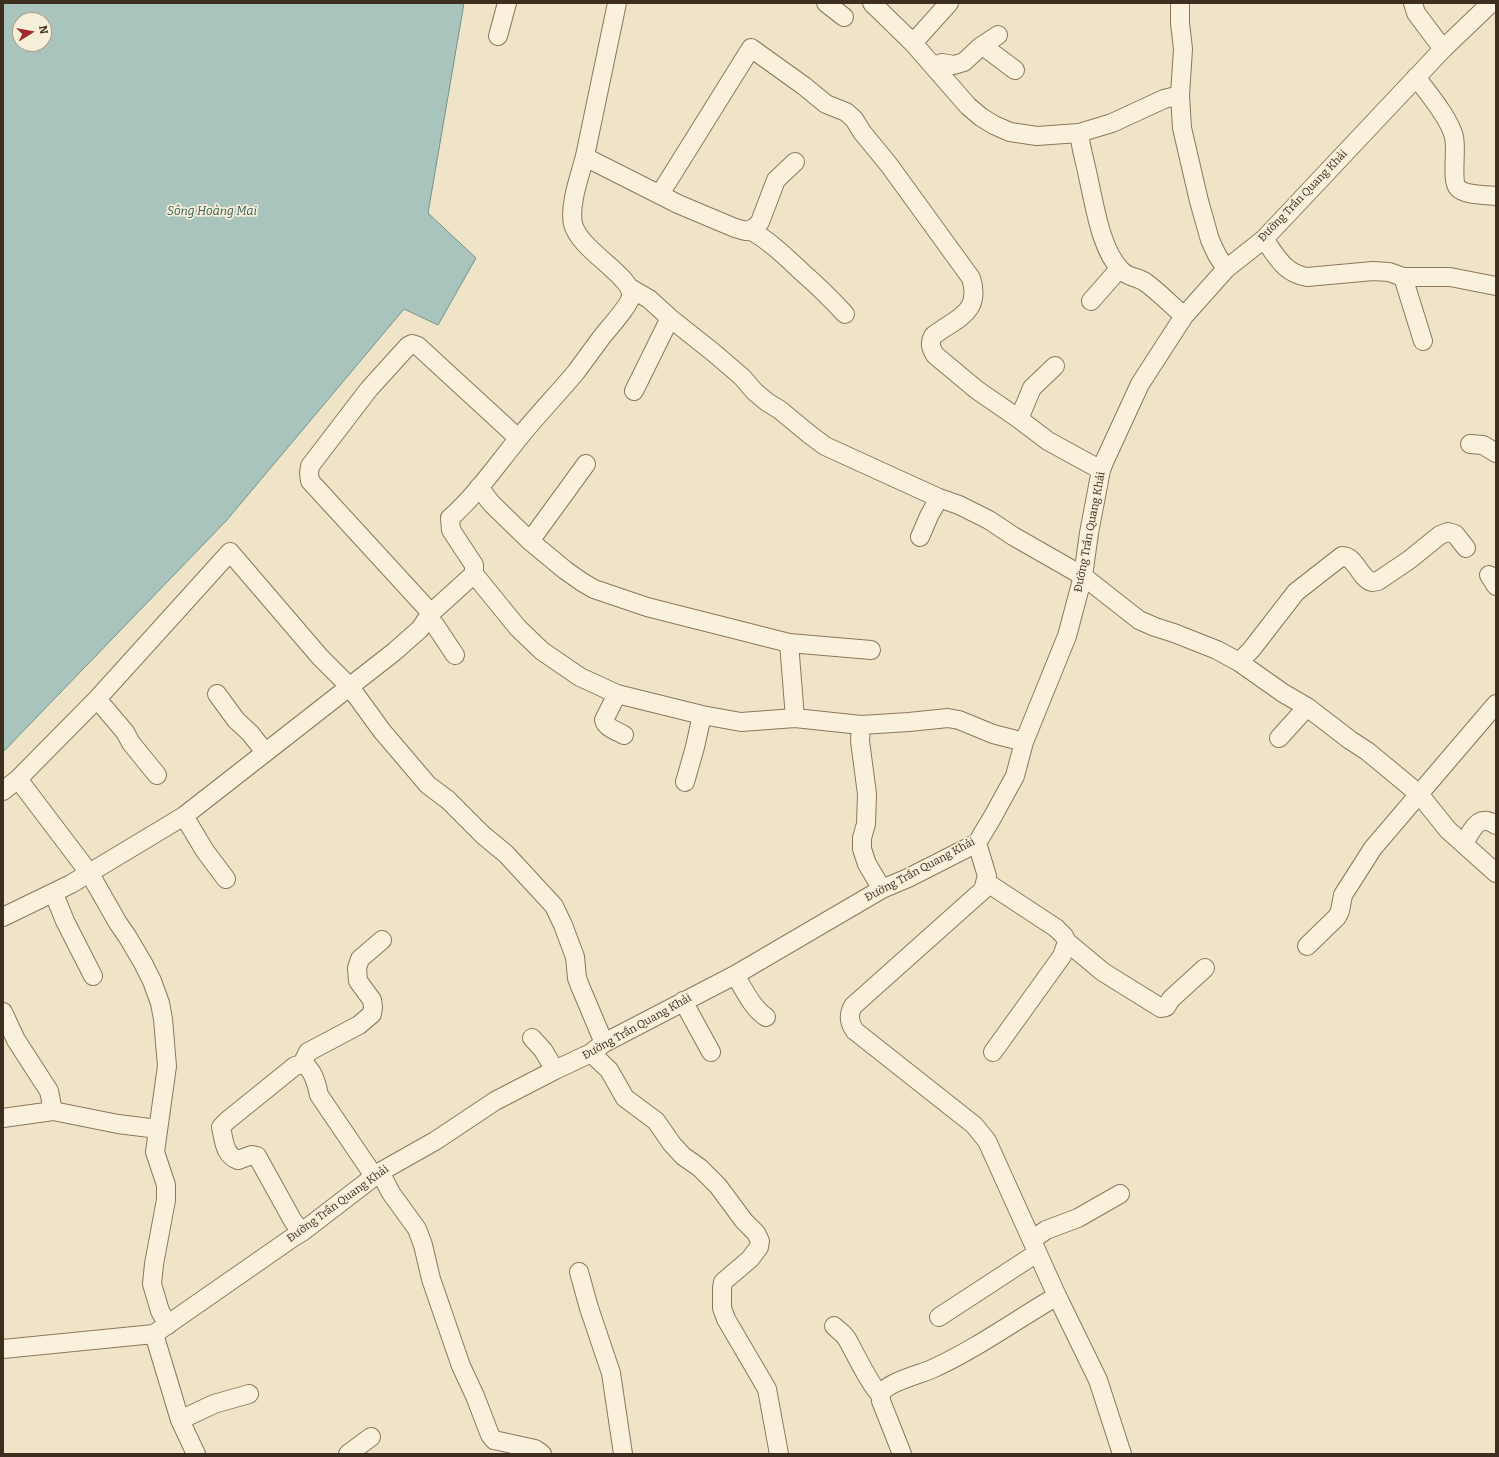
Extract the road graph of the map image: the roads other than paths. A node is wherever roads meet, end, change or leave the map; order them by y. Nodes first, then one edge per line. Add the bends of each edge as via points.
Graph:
1 (507, 3) edge
2 (617, 3) edge
3 (826, 3) edge
4 (872, 3) edge
5 (949, 3) edge
6 (1180, 3) edge
7 (1413, 3) edge
8 (1491, 3) edge
9 (844, 16) dead end
10 (998, 35) dead end
11 (498, 36) dead end
12 (913, 43) junction
13 (983, 46) junction
14 (1443, 49) junction
15 (934, 66) junction
16 (1015, 70) dead end
17 (1416, 78) junction
18 (1180, 95) junction
19 (1078, 133) junction
20 (585, 157) junction
21 (795, 162) dead end
22 (660, 194) junction
23 (1496, 196) edge
24 (750, 230) junction
25 (1264, 239) junction
26 (1120, 269) junction
27 (1226, 269) junction
28 (1403, 277) junction
29 (1496, 286) edge
30 (630, 288) junction
31 (1091, 301) dead end
32 (845, 314) dead end
33 (1184, 316) junction
34 (670, 318) junction
35 (1423, 341) dead end
36 (1055, 366) dead end
37 (634, 391) dead end
38 (1019, 419) junction
39 (518, 438) junction
40 (1470, 444) dead end
41 (1496, 453) edge
42 (586, 464) dead end
43 (1102, 470) junction
44 (479, 488) junction
45 (940, 498) junction
46 (920, 537) dead end
47 (530, 541) junction
48 (1466, 548) dead end
49 (474, 574) junction
50 (1084, 576) junction
51 (429, 616) junction
52 (789, 643) junction
53 (871, 650) dead end
54 (455, 655) dead end
55 (1239, 662) junction
56 (350, 687) junction
57 (217, 694) dead end
58 (617, 694) junction
59 (97, 699) junction
60 (1306, 706) junction
61 (1495, 707) edge
62 (702, 715) junction
63 (795, 718) junction
64 (861, 725) junction
65 (624, 735) dead end
66 (1279, 738) dead end
67 (1024, 742) junction
68 (265, 752) junction
69 (157, 775) dead end
70 (18, 779) junction
71 (685, 782) dead end
72 (3, 791) edge
73 (1419, 794) junction
74 (184, 816) junction
75 (1496, 825) edge
76 (977, 843) junction
77 (1464, 843) junction
78 (1496, 873) edge
79 (90, 874) junction
80 (226, 879) dead end
81 (986, 882) junction
82 (882, 889) junction
83 (54, 894) junction
84 (3, 917) edge
85 (382, 940) dead end
86 (1067, 942) junction
87 (1307, 946) dead end
88 (1205, 968) dead end
89 (735, 975) junction
90 (93, 976) dead end
91 (683, 1002) junction
92 (3, 1012) edge
93 (766, 1017) dead end
94 (532, 1038) dead end
95 (598, 1048) junction
96 (712, 1052) dead end
97 (993, 1052) dead end
98 (302, 1064) junction
99 (555, 1070) junction
100 (53, 1111) junction
101 (3, 1118) edge
102 (158, 1129) junction
103 (377, 1174) junction
104 (1120, 1194) dead end
105 (302, 1232) junction
106 (1034, 1246) junction
107 (579, 1272) dead end
108 (1057, 1296) junction
109 (939, 1317) dead end
110 (834, 1326) dead end
111 (161, 1330) junction
112 (3, 1349) edge
113 (249, 1394) dead end
114 (881, 1395) junction
115 (180, 1420) junction
116 (371, 1437) dead end
117 (196, 1454) edge
118 (348, 1454) edge
119 (542, 1454) edge
120 (623, 1454) edge
121 (778, 1454) edge
122 (902, 1454) edge
123 (1122, 1454) edge

1 - 11 street
2 - 20 street
3 - 9 street
4 - 12 street
5 - 12 street
6 - 18 street via 1183,49
7 - 14 street via 1416,13
8 - 14 street, Đường Trần Quang Khải
10 - 13 street
12 - 15 street
13 - 15 street via 958,65 942,63
13 - 16 street
14 - 17 street, Đường Trần Quang Khải
15 - 19 street via 944,81 968,106 994,125 1010,132 1037,136
17 - 23 street via 1439,108 1454,136 1455,183 1458,189 1466,193
17 - 25 street, Đường Trần Quang Khải
18 - 19 street
18 - 27 street via 1182,128 1199,202 1210,240
19 - 26 street via 1100,226 1108,250
20 - 22 street
20 - 30 street via 573,212 576,233
21 - 24 street via 776,180 760,222
22 - 24 street via 735,228
22 - 38 street via 750,48 826,104 846,112 854,119 943,238 971,278 974,297 968,312 933,336 930,341 931,348 935,355 977,390
24 - 32 street via 784,255
25 - 27 street, Đường Trần Quang Khải
25 - 28 street via 1286,269 1298,276 1373,271 1389,272
26 - 31 street
26 - 33 street via 1126,275 1145,283
27 - 33 street, Đường Trần Quang Khải
28 - 29 street via 1450,277
28 - 35 street
30 - 34 street via 649,298
30 - 39 street via 628,304 576,372
33 - 43 street, Đường Trần Quang Khải via 1140,384
34 - 37 street
34 - 45 street via 742,377 767,402 825,446
36 - 38 street via 1032,388
38 - 43 street via 1048,442
39 - 44 street
39 - 51 street via 418,346 412,344 369,389 310,466 310,481
40 - 41 street via 1483,445
42 - 47 street
43 - 50 street, Đường Trần Quang Khải via 1089,534
44 - 47 street
44 - 49 street via 450,518 451,530 474,565
45 - 46 street
45 - 50 street via 989,520 1012,536
47 - 52 street via 582,582 605,594
48 - 55 street via 1455,534 1448,532 1440,535 1410,560 1378,581 1372,582 1365,578 1348,558 1342,556 1296,592
49 - 51 street
49 - 58 street via 518,628 542,651 580,677
50 - 55 street via 1140,620 1217,650
50 - 67 street, Đường Trần Quang Khải via 1066,636
51 - 54 street
51 - 56 street via 410,638
52 - 53 street
52 - 63 street
55 - 60 street
56 - 59 street via 320,657 230,552
56 - 68 street
56 - 95 street via 382,731 428,785 448,800 506,854 554,906 574,957 577,978
57 - 68 street
58 - 62 street
58 - 65 street via 604,720 611,728
59 - 69 street
59 - 70 street
60 - 66 street
60 - 73 street via 1368,750
61 - 73 street
62 - 63 street via 741,722
62 - 71 street
63 - 64 street
64 - 67 street via 948,718
64 - 82 street via 860,741 867,794 862,849 867,864
67 - 76 street, Đường Trần Quang Khải via 1015,776
68 - 74 street
70 - 72 street
70 - 79 street
73 - 77 street via 1448,830
73 - 87 street via 1365,859 1343,895 1337,917
74 - 79 street
74 - 80 street
75 - 77 street via 1488,820 1482,820 1476,824
76 - 81 street via 985,868
76 - 82 street, Đường Trần Quang Khải
77 - 78 street
79 - 83 street
79 - 102 street via 143,963 160,1003 167,1066
81 - 86 street via 1056,928
81 - 106 street via 983,890 853,1006 849,1021 855,1031 974,1125 983,1135
82 - 89 street, Đường Trần Quang Khải
83 - 84 street
83 - 90 street
85 - 98 street via 360,959 357,968 358,981 372,1000 372,1014 359,1025 308,1052
86 - 88 street via 1103,972 1161,1008 1166,1007
86 - 97 street via 1062,956
89 - 91 street, Đường Trần Quang Khải
89 - 93 street via 755,1007
91 - 95 street, Đường Trần Quang Khải
91 - 96 street
92 - 100 street via 16,1040 49,1091
94 - 99 street
95 - 99 street, Đường Trần Quang Khải
95 - 121 street via 625,1098 656,1121 683,1156 718,1186 760,1241 759,1247 750,1259 723,1282 721,1303 726,1319 767,1389
98 - 103 street via 308,1068 319,1095
98 - 105 street via 295,1066 221,1127 228,1154 232,1158 238,1160 252,1155 258,1156 293,1221
99 - 103 street, Đường Trần Quang Khải via 495,1101 435,1141
100 - 101 street
100 - 102 street
102 - 111 street via 155,1152 166,1185 166,1200 152,1284 160,1311
103 - 105 street, Đường Trần Quang Khải
103 - 119 street via 417,1228 431,1279 459,1359 490,1435 494,1440 535,1449
104 - 106 street via 1078,1218 1046,1230
105 - 111 street, Đường Trần Quang Khải
106 - 108 street
106 - 109 street
107 - 120 street via 610,1372
108 - 114 street via 951,1360 888,1387
108 - 123 street via 1098,1380
110 - 114 street via 846,1337 872,1384
111 - 112 street, Đường Trần Quang Khải
111 - 115 street
113 - 115 street via 214,1404
114 - 122 street via 881,1401
115 - 117 street
116 - 118 street

